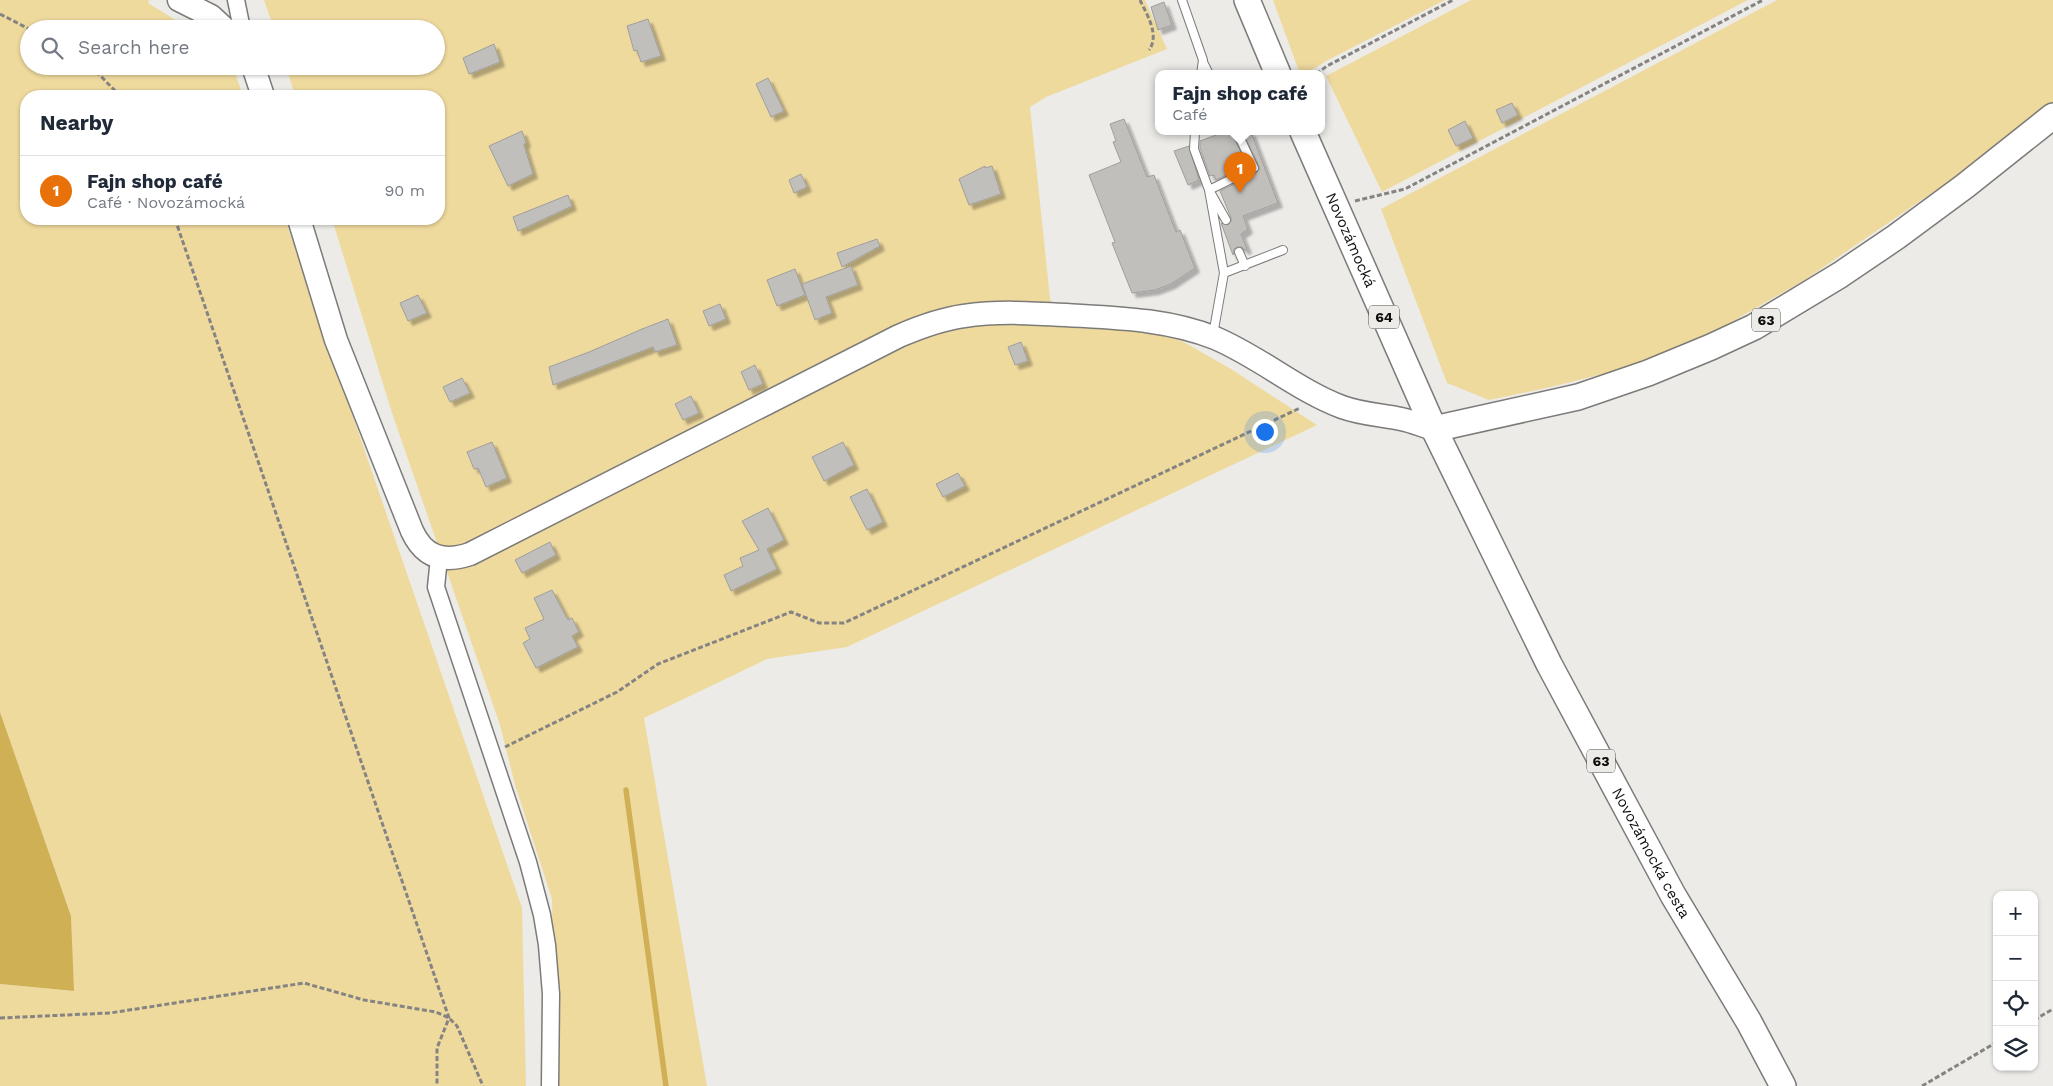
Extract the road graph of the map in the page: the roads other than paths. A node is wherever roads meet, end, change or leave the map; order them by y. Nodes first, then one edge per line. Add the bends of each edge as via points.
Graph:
1 (179, 0) edge
2 (236, 0) edge
3 (1182, 0) edge
4 (1247, 0) edge
5 (215, 20) edge
6 (240, 20) edge
7 (1202, 60) junction
8 (1201, 70) edge
9 (1207, 70) edge
10 (1276, 70) edge
11 (256, 75) edge
12 (261, 90) edge
13 (2053, 116) edge
14 (1196, 135) edge
15 (1238, 135) edge
16 (1304, 135) edge
17 (1208, 190) junction
18 (1226, 220) dead end
19 (301, 225) edge
20 (1283, 250) dead end
21 (1239, 252) dead end
22 (1245, 266) junction
23 (1224, 273) junction
24 (1213, 337) junction
25 (1434, 429) junction
26 (439, 558) junction
27 (550, 1086) edge
28 (1782, 1086) edge

1 - 5 street
2 - 6 street
3 - 7 lane
4 - 10 main road
7 - 8 lane
7 - 9 lane
11 - 12 street
13 - 25 main road, 63 via 1896,237 1754,327 1648,373 1578,397
14 - 17 lane via 1194,149
15 - 17 lane via 1254,168
16 - 25 main road, Novozámocká / 64
17 - 18 lane
17 - 23 lane
19 - 26 street via 336,340 412,531 423,548
20 - 22 lane
21 - 22 lane
22 - 23 lane
23 - 24 lane
24 - 25 street via 1319,396 1358,412 1403,419
24 - 26 street via 1183,328 1122,318 985,313 944,320 898,336 470,554
25 - 28 main road, Novozámocká cesta / 63 via 1549,664 1673,895 1749,1022
26 - 27 street via 436,587 493,753 542,915 551,994

